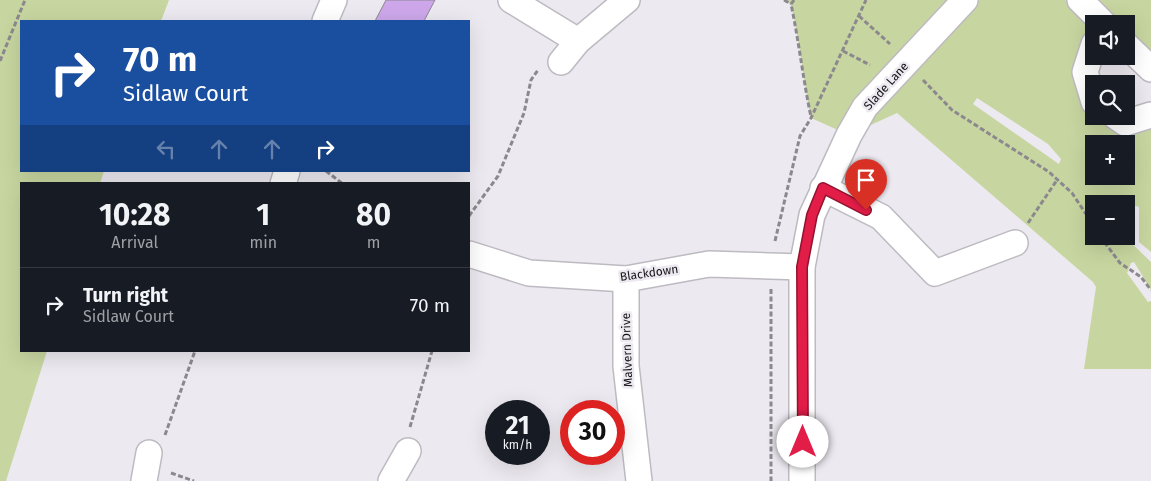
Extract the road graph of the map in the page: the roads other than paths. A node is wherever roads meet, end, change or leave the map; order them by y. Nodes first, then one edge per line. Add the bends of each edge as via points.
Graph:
1 (334, 0) edge
2 (512, 0) edge
3 (627, 0) edge
4 (965, 0) edge
5 (1080, 0) edge
6 (1095, 15) edge
7 (325, 20) edge
8 (578, 41) junction
9 (1135, 54) edge
10 (551, 64) road end
11 (1151, 69) edge
12 (1151, 115) edge
13 (1135, 120) edge
14 (823, 188) junction
15 (1015, 243) road end
16 (470, 254) edge
17 (802, 267) junction
18 (626, 278) junction
19 (408, 441) road end
20 (155, 448) road end
21 (145, 481) edge
22 (391, 481) edge
23 (639, 481) edge
24 (802, 481) edge

1 - 7 street
2 - 8 street
3 - 8 street
4 - 14 street, Slade Lane via 865,107
5 - 6 street
8 - 10 street
9 - 11 street
12 - 13 street
14 - 15 street via 881,217 936,272
14 - 17 street, Slade Lane via 812,215
16 - 18 street, Blackdown via 529,273
17 - 18 street, Blackdown via 709,264
17 - 24 street, Slade Lane
18 - 23 street, Malvern Drive via 626,366
19 - 22 street
20 - 21 street

